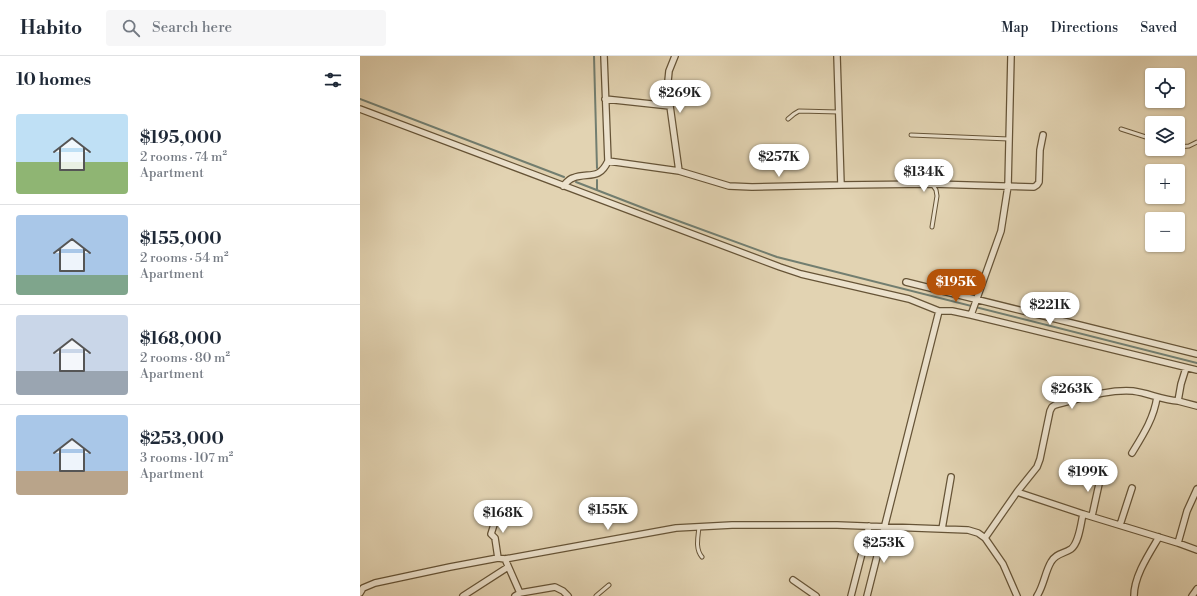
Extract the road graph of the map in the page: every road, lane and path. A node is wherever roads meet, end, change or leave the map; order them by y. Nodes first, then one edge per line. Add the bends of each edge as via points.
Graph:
1 (604, 56) edge
2 (675, 56) edge
3 (837, 56) edge
4 (1011, 56) edge
5 (605, 99) junction
6 (670, 106) junction
7 (360, 109) edge
8 (840, 112) junction
9 (788, 119) dead end
10 (1120, 129) dead end
11 (911, 134) dead end
12 (1043, 135) dead end
13 (1145, 137) edge
14 (1009, 139) junction
15 (1197, 142) edge
16 (1185, 146) edge
17 (608, 161) junction
18 (680, 171) junction
19 (932, 184) junction
20 (563, 186) junction
21 (841, 186) junction
22 (1008, 186) junction
23 (932, 227) dead end
24 (906, 282) dead end
25 (976, 300) junction
26 (939, 311) junction
27 (971, 315) junction
28 (1197, 354) edge
29 (1186, 368) junction
30 (1197, 370) edge
31 (1157, 397) junction
32 (1178, 401) junction
33 (1197, 406) edge
34 (1132, 453) dead end
35 (1101, 475) dead end
36 (950, 477) dead end
37 (1132, 488) dead end
38 (1197, 489) edge
39 (1017, 492) junction
40 (498, 512) dead end
41 (1084, 514) junction
42 (1092, 516) junction
43 (1120, 524) junction
44 (699, 526) junction
45 (870, 526) junction
46 (882, 527) junction
47 (942, 529) junction
48 (1159, 537) junction
49 (985, 538) junction
50 (1178, 543) junction
51 (1197, 550) edge
52 (702, 557) dead end
53 (498, 558) junction
54 (506, 559) junction
55 (508, 567) junction
56 (793, 580) dead end
57 (609, 585) dead end
58 (1197, 589) edge
59 (360, 593) edge
60 (517, 594) edge
61 (807, 594) edge
62 (463, 596) edge
63 (568, 596) edge
64 (596, 596) edge
65 (816, 596) edge
66 (851, 596) edge
67 (867, 596) edge
68 (1018, 596) edge
69 (1037, 596) edge
70 (1134, 596) edge
71 (1192, 596) edge

1 - 5 street
2 - 6 street via 668,77
3 - 8 street
4 - 14 street
5 - 6 street
5 - 17 street
6 - 18 street
7 - 20 street
8 - 9 lane via 799,111
8 - 21 street
10 - 13 lane
11 - 14 lane
12 - 22 street via 1040,178 1037,185
14 - 22 street
15 - 16 lane
17 - 18 street
17 - 20 street via 598,174 572,178
18 - 21 street via 729,186
19 - 21 street
19 - 22 street
19 - 23 lane via 937,196
20 - 26 street via 801,274 909,299
22 - 25 street via 1001,231
24 - 25 street
25 - 27 street
25 - 28 street
26 - 27 street
26 - 46 street
27 - 29 street
29 - 30 street
29 - 32 street
31 - 32 street
31 - 34 street via 1154,413
31 - 39 street via 1131,391 1108,393 1052,407 1037,467
32 - 33 street
35 - 42 street
36 - 47 street
37 - 43 street
38 - 50 street via 1187,511
39 - 41 street
39 - 49 street
40 - 53 street via 491,534 495,538
41 - 42 street
41 - 69 street via 1072,548 1052,560
42 - 43 street
43 - 48 street
44 - 45 street
44 - 52 lane via 697,548
44 - 54 street via 653,531
45 - 46 street
45 - 66 street
46 - 47 street
46 - 67 street
47 - 49 street via 968,530
48 - 50 street
48 - 70 street via 1143,563
49 - 68 street via 1003,564
50 - 51 street
53 - 54 street
53 - 59 street via 375,583 363,588
54 - 55 street
55 - 60 street
55 - 62 street
56 - 61 street
57 - 64 lane
58 - 71 street
60 - 63 street via 555,587
61 - 65 street

